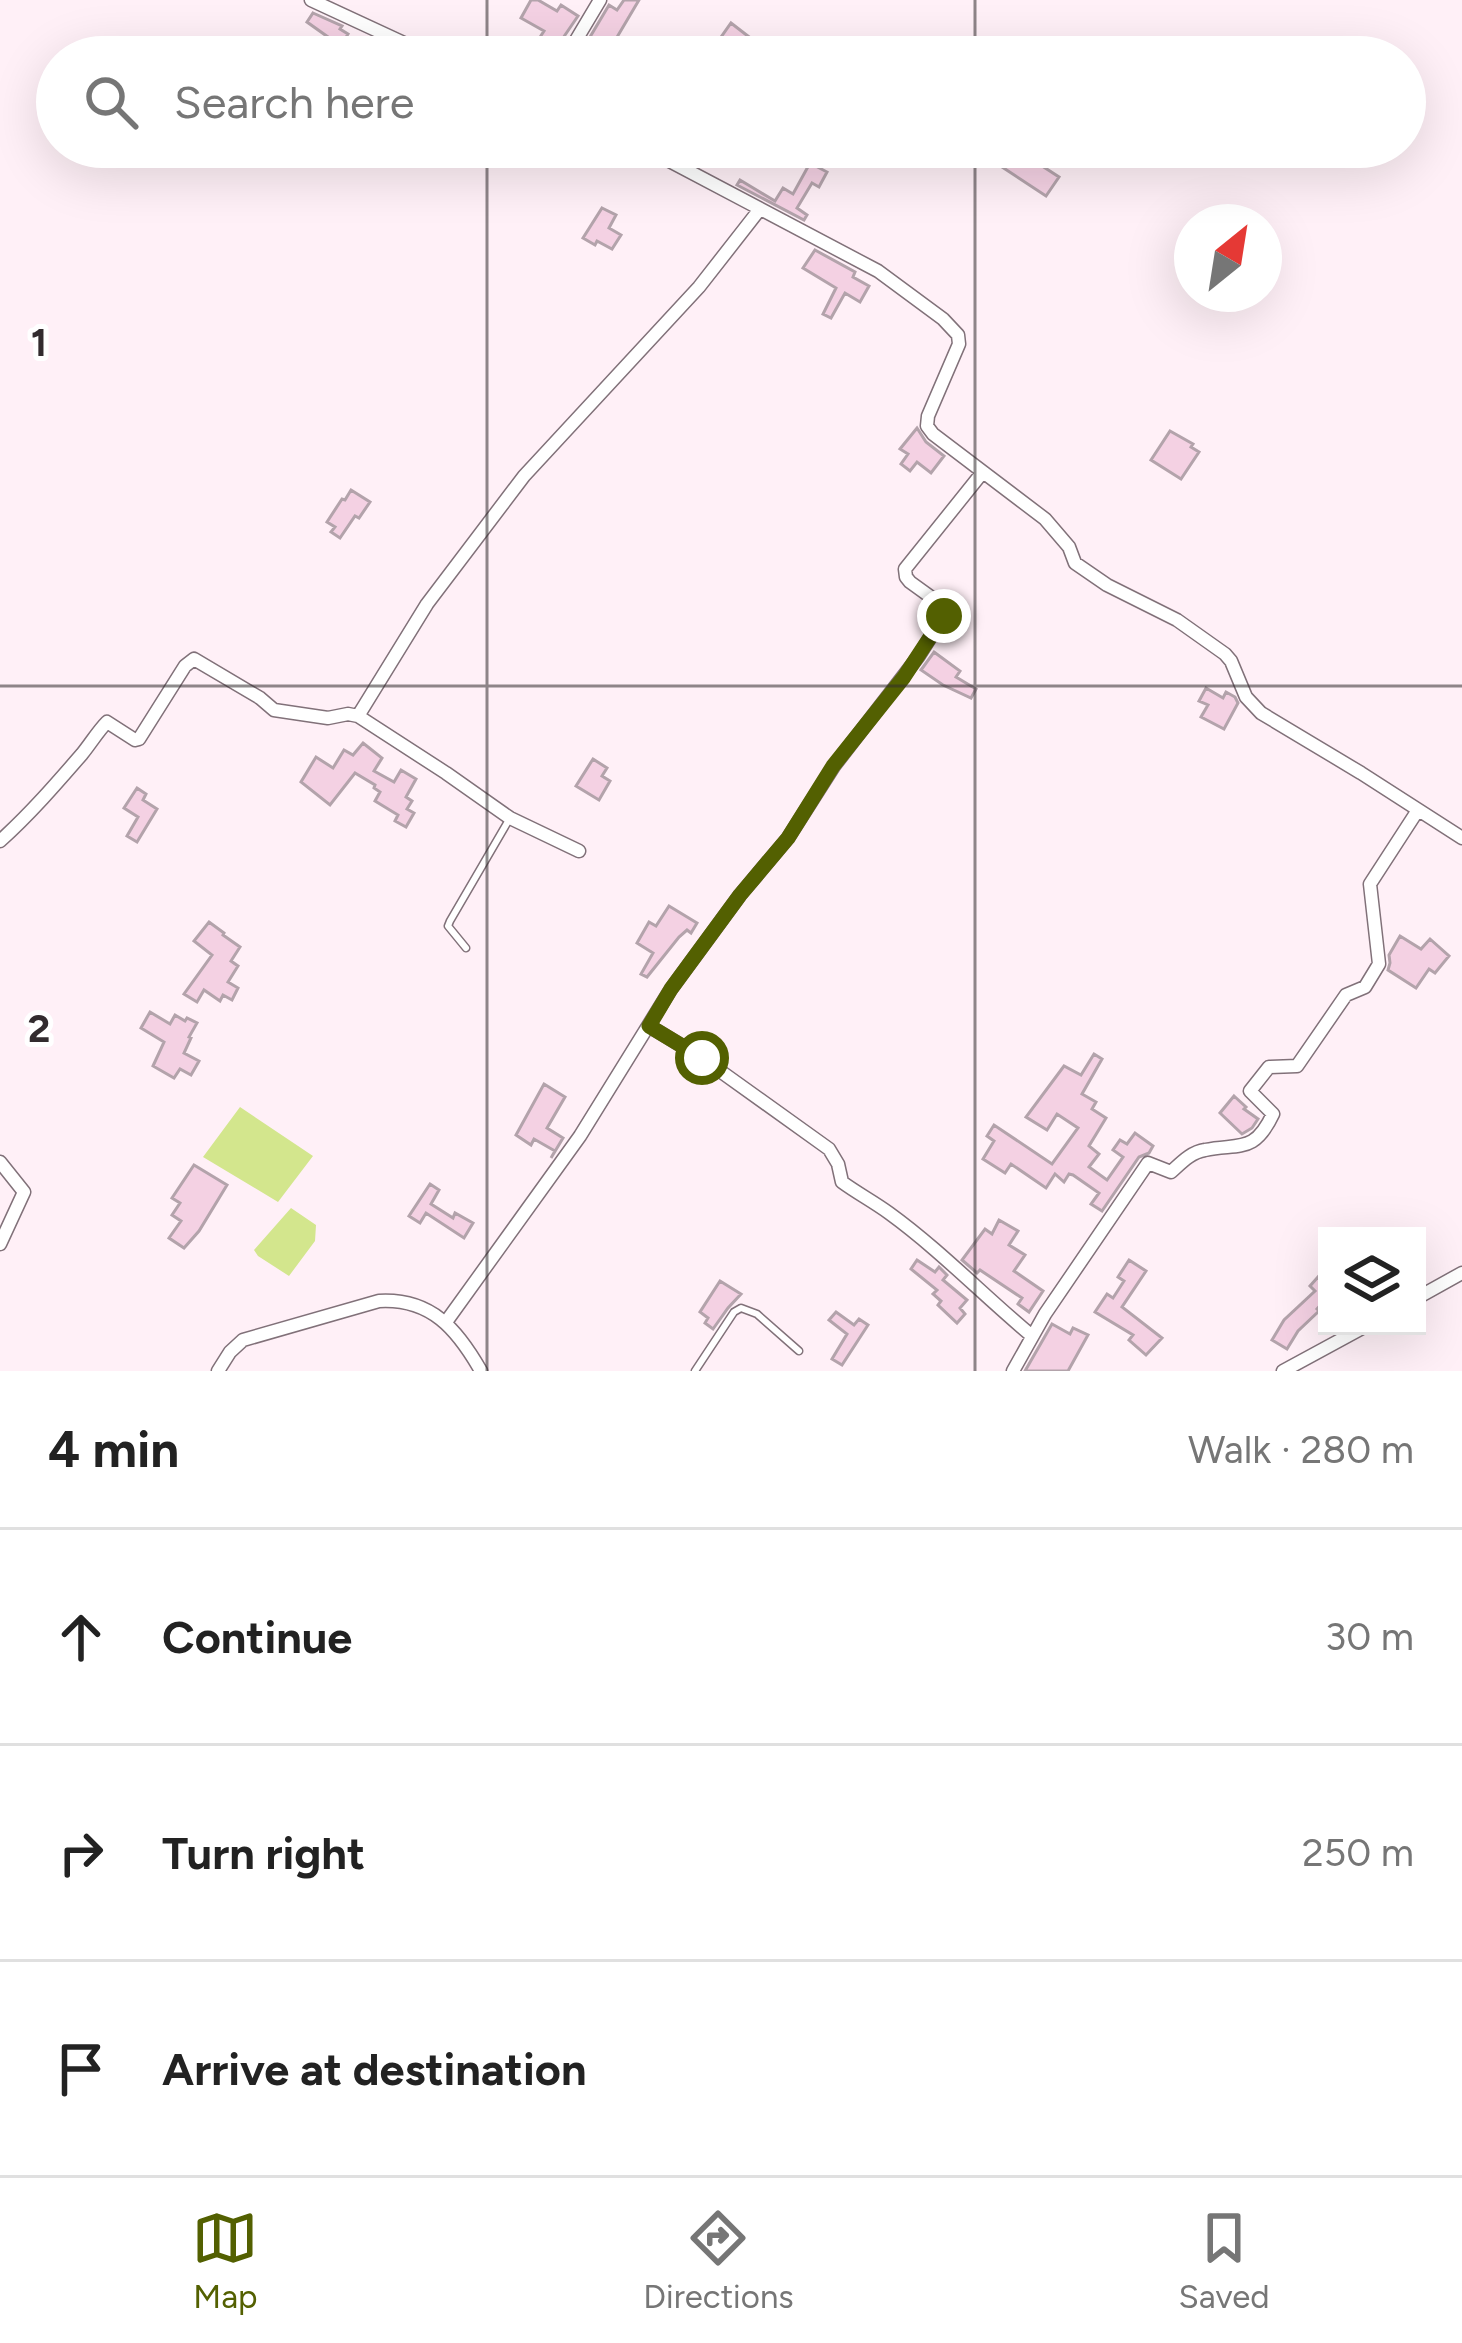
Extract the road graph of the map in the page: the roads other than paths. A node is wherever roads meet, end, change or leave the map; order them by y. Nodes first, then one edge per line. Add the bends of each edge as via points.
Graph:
1 (311, 0) edge
2 (600, 0) edge
3 (389, 36) edge
4 (579, 36) edge
5 (683, 168) edge
6 (760, 209) junction
7 (982, 472) junction
8 (358, 716) junction
9 (1418, 810) junction
10 (510, 818) junction
11 (1462, 838) edge
12 (0, 841) edge
13 (579, 851) dead end
14 (466, 947) dead end
15 (649, 1026) junction
16 (0, 1162) edge
17 (0, 1244) edge
18 (1462, 1274) edge
19 (1426, 1293) edge
20 (446, 1322) junction
21 (1349, 1335) edge
22 (1032, 1336) junction
23 (800, 1351) dead end
24 (218, 1371) edge
25 (481, 1371) edge
26 (695, 1371) edge
27 (1013, 1371) edge
28 (1282, 1371) edge

1 - 3 street
2 - 4 street
5 - 6 street
6 - 7 street via 878,271 958,335 927,426
6 - 8 street via 524,476 427,604
7 - 9 street via 1045,519 1075,563 1225,654 1261,713
7 - 15 street via 905,569 946,608 942,620
8 - 10 street
8 - 12 street via 274,710 194,659 139,739 103,724
9 - 11 street
9 - 22 street via 1370,884 1379,964 1365,987 1346,995 1297,1066 1269,1067 1258,1078 1250,1090 1273,1114 1266,1128 1250,1144 1203,1150 1171,1172 1148,1163
10 - 13 street
10 - 14 lane via 449,920
15 - 20 street
15 - 22 street via 829,1149 842,1182
16 - 17 street via 24,1192
18 - 19 street
20 - 24 street via 409,1303 379,1301 242,1340
20 - 25 street
21 - 28 street
22 - 27 street
23 - 26 lane via 741,1308

